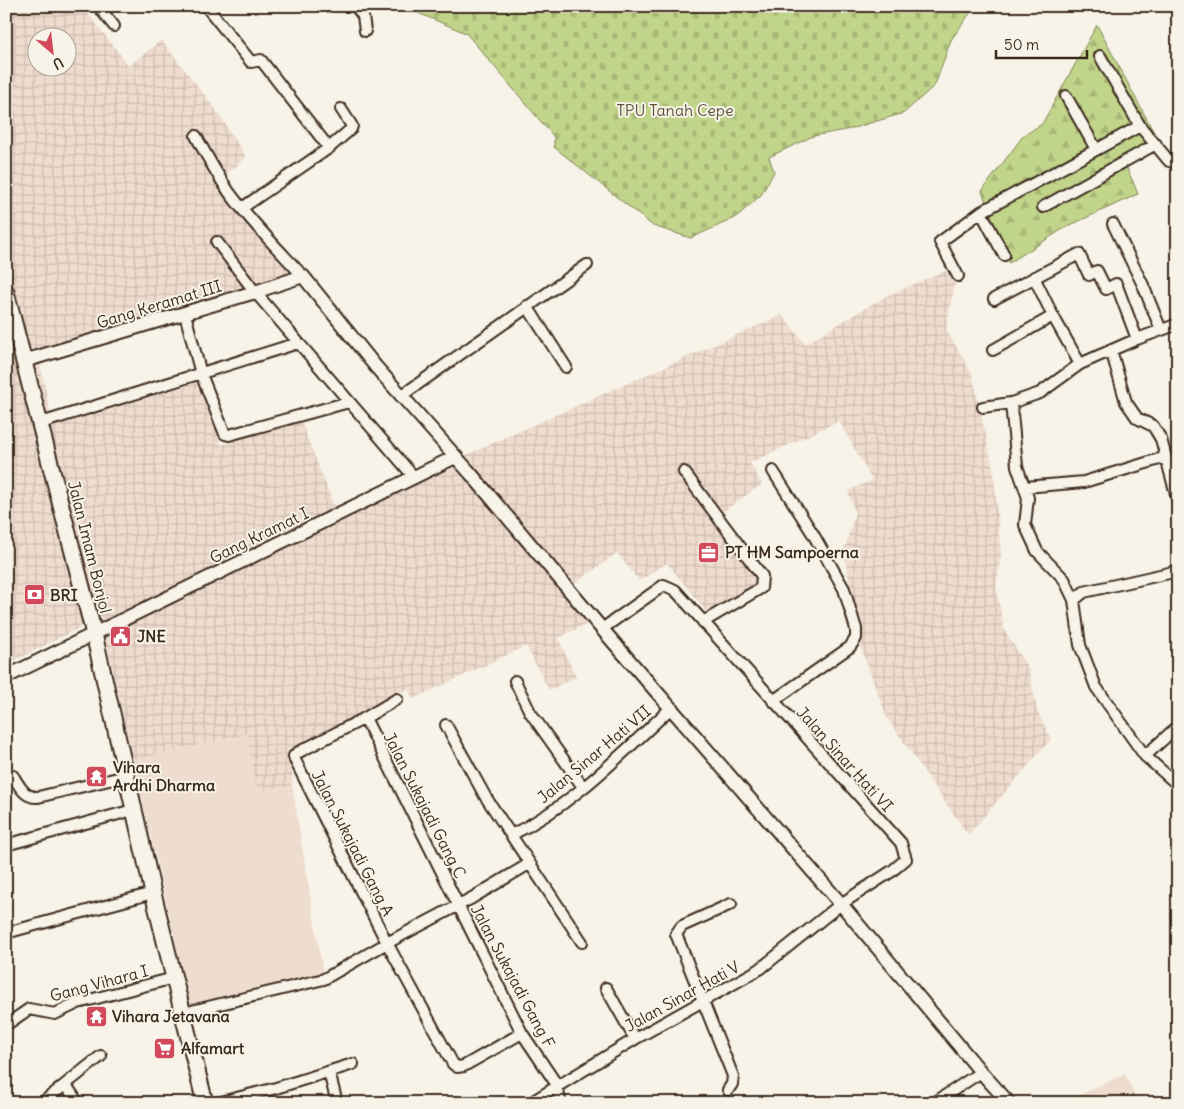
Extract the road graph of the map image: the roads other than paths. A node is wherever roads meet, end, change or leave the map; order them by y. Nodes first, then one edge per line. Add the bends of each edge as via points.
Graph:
1 (98, 6) edge
2 (206, 6) edge
3 (355, 6) edge
4 (114, 26) dead end
5 (365, 31) dead end
6 (1100, 56) dead end
7 (1066, 96) dead end
8 (341, 109) dead end
9 (1140, 126) junction
10 (196, 136) dead end
11 (1156, 144) junction
12 (328, 148) junction
13 (1096, 149) junction
14 (1178, 163) edge
15 (1043, 207) dead end
16 (242, 208) junction
17 (981, 212) junction
18 (1113, 224) dead end
19 (217, 242) dead end
20 (1004, 255) dead end
21 (587, 265) dead end
22 (303, 276) junction
23 (958, 276) dead end
24 (1034, 276) junction
25 (6, 292) edge
26 (255, 292) junction
27 (994, 299) dead end
28 (527, 306) junction
29 (185, 314) junction
30 (1053, 316) junction
31 (1178, 324) edge
32 (1161, 330) junction
33 (1136, 338) junction
34 (298, 343) junction
35 (992, 350) dead end
36 (1111, 350) junction
37 (24, 361) junction
38 (1080, 364) junction
39 (566, 367) dead end
40 (201, 374) junction
41 (401, 396) junction
42 (349, 402) junction
43 (1011, 403) junction
44 (983, 407) dead end
45 (41, 423) junction
46 (455, 457) junction
47 (1166, 457) junction
48 (773, 471) dead end
49 (684, 472) dead end
50 (414, 477) junction
51 (1025, 487) junction
52 (1178, 502) edge
53 (1178, 571) edge
54 (1074, 600) junction
55 (703, 622) junction
56 (602, 629) junction
57 (94, 634) junction
58 (6, 677) edge
59 (515, 681) dead end
60 (397, 700) dead end
61 (773, 701) junction
62 (670, 709) junction
63 (365, 718) junction
64 (446, 725) dead end
65 (1178, 726) edge
66 (1145, 756) junction
67 (13, 776) dead end
68 (126, 776) junction
69 (1178, 785) edge
70 (584, 787) junction
71 (133, 810) junction
72 (511, 835) junction
73 (6, 845) edge
74 (529, 864) junction
75 (153, 893) junction
76 (731, 904) dead end
77 (840, 904) junction
78 (459, 905) junction
79 (6, 933) edge
80 (582, 942) dead end
81 (387, 943) junction
82 (174, 978) junction
83 (606, 988) dead end
84 (704, 1002) junction
85 (183, 1013) junction
86 (6, 1025) edge
87 (522, 1033) junction
88 (635, 1039) junction
89 (102, 1056) dead end
90 (353, 1064) dead end
91 (329, 1072) junction
92 (981, 1072) junction
93 (66, 1085) junction
94 (555, 1086) junction
95 (728, 1090) dead end
96 (42, 1103) edge
97 (78, 1103) edge
98 (205, 1103) edge
99 (217, 1103) edge
100 (337, 1103) edge
101 (530, 1103) edge
102 (561, 1103) edge
103 (934, 1103) edge
104 (1009, 1103) edge

1 - 4 street
2 - 12 street via 251,62 261,60
3 - 5 street via 363,16
6 - 9 street
7 - 13 street
8 - 12 street via 352,128
9 - 11 street
9 - 13 street
10 - 16 street via 216,172
11 - 14 street via 1169,161
11 - 15 street
12 - 16 street
13 - 17 street
16 - 22 street
17 - 20 street
17 - 23 street via 940,242
18 - 32 street
19 - 26 street
21 - 28 street
22 - 26 street, Gang Keramat III
22 - 41 street
24 - 27 street
24 - 30 street
24 - 33 street via 1079,254 1089,275 1097,271 1106,289 1116,284
25 - 37 main road, Jalan Imam Bonjol
26 - 29 street, Gang Keramat III
26 - 34 street
28 - 39 street
28 - 41 street
29 - 37 street, Gang Keramat III
29 - 40 street
30 - 35 street
30 - 38 street
31 - 32 street
32 - 33 street
33 - 36 street
34 - 40 street
34 - 42 street
36 - 38 street
36 - 47 street via 1126,402 1137,418 1153,426
37 - 45 main road, Jalan Imam Bonjol
38 - 43 street via 1040,393
40 - 42 street via 222,430 229,436
40 - 45 street
41 - 46 street
42 - 50 street
43 - 44 street
43 - 51 street via 1017,466
45 - 57 main road, Jalan Imam Bonjol
46 - 50 street, Gang Kramat I
46 - 56 street
47 - 51 street via 1084,482
47 - 52 street
48 - 61 street via 844,589 856,638 850,648
49 - 55 street via 762,576 761,588
50 - 57 street, Gang Kramat I
51 - 54 street via 1028,498 1024,525 1037,551 1064,579
53 - 54 street via 1084,592
54 - 66 street via 1080,645 1096,687
55 - 56 street, Jalan Sinar Hati VI via 675,590 664,586
55 - 61 street, Jalan Sinar Hati VI
56 - 62 street
57 - 58 street, Gang Kramat I
57 - 68 main road, Jalan Imam Bonjol
59 - 70 street via 530,712
60 - 63 street
61 - 77 street, Jalan Sinar Hati VI via 901,844 906,859
62 - 70 street, Jalan Sinar Hati VII
62 - 77 street
63 - 78 street, Jalan Sukajadi Gang C
63 - 81 street, Jalan Sukajadi Gang A via 294,756
64 - 72 street
65 - 66 street
66 - 69 street
67 - 68 street via 31,798
68 - 71 main road, Jalan Imam Bonjol
70 - 72 street, Jalan Sinar Hati VII via 532,825
71 - 73 street
71 - 75 main road, Jalan Imam Bonjol
72 - 74 street
74 - 78 street
74 - 80 street
75 - 79 street
75 - 82 main road, Jalan Imam Bonjol
76 - 84 street via 682,926 676,934
77 - 84 street, Jalan Sinar Hati V via 760,969
77 - 92 street
78 - 81 street
78 - 87 street, Jalan Sukajadi Gang F
81 - 85 street via 324,979
81 - 87 street, Jalan Sukajadi Gang A via 455,1066 464,1066
82 - 85 main road, Jalan Imam Bonjol
82 - 86 street, Gang Vihara I via 78,1003 55,1014 29,1009
83 - 88 street
84 - 88 street, Jalan Sinar Hati V
84 - 95 street via 733,1076
85 - 98 main road, Jalan Imam Bonjol
87 - 94 street, Jalan Sukajadi Gang F
88 - 94 street, Jalan Sinar Hati V
89 - 93 street
90 - 91 street
91 - 99 street
91 - 100 street
92 - 103 street
92 - 104 street
93 - 96 street
93 - 97 street
94 - 101 street, Jalan Sinar Hati V
94 - 102 street, Jalan Sukajadi Gang F

